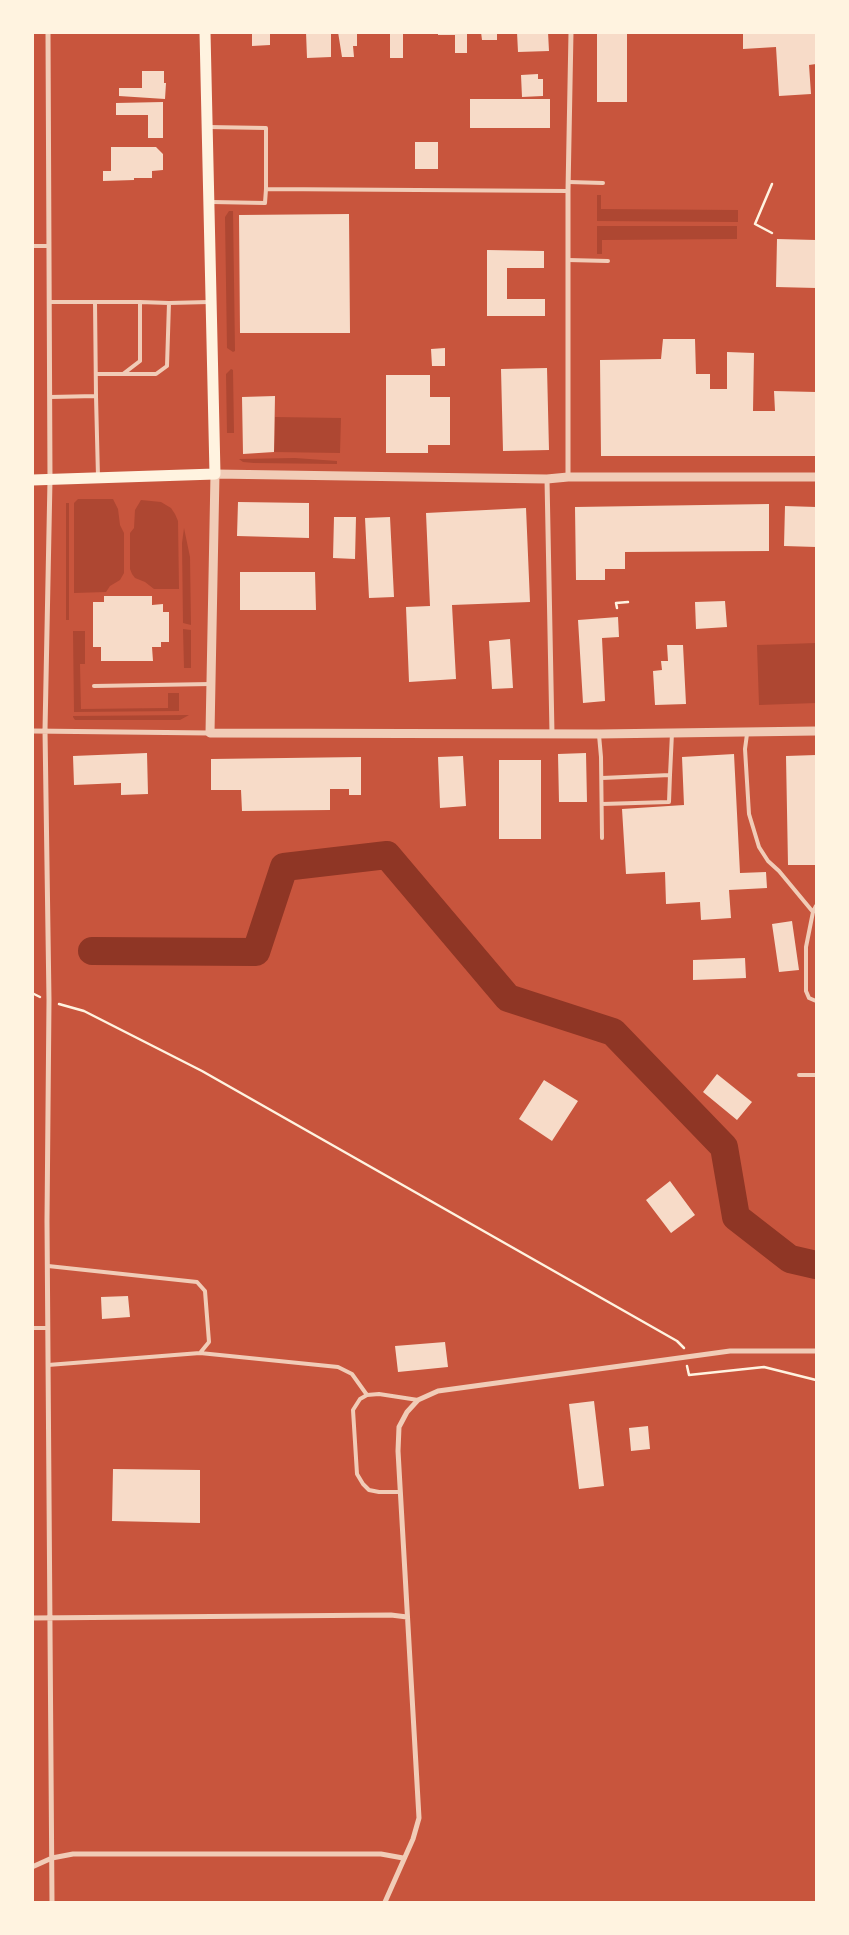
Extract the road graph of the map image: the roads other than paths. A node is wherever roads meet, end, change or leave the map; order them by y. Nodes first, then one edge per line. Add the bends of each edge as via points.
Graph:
1 (48, 32) edge
2 (205, 32) edge
3 (571, 32) edge
4 (207, 127) junction
5 (569, 182) junction
6 (604, 183) dead end
7 (266, 189) junction
8 (568, 191) junction
9 (209, 202) junction
10 (32, 246) edge
11 (49, 246) junction
12 (568, 260) junction
13 (608, 260) dead end
14 (49, 302) junction
15 (96, 302) junction
16 (140, 302) junction
17 (212, 302) junction
18 (169, 303) junction
19 (96, 374) junction
20 (123, 374) junction
21 (96, 396) junction
22 (50, 397) junction
23 (216, 474) junction
24 (568, 477) junction
25 (816, 477) edge
26 (98, 478) junction
27 (547, 479) junction
28 (32, 480) edge
29 (50, 480) junction
30 (211, 684) junction
31 (94, 686) dead end
32 (46, 730) junction
33 (816, 730) edge
34 (32, 731) edge
35 (748, 731) junction
36 (672, 732) junction
37 (210, 733) junction
38 (552, 734) junction
39 (599, 734) junction
40 (670, 775) junction
41 (602, 778) junction
42 (602, 804) junction
43 (602, 838) dead end
44 (816, 906) edge
45 (813, 912) junction
46 (816, 1001) edge
47 (799, 1075) dead end
48 (816, 1075) edge
49 (48, 1266) junction
50 (32, 1328) edge
51 (48, 1328) junction
52 (816, 1350) edge
53 (200, 1353) junction
54 (48, 1365) junction
55 (368, 1395) junction
56 (418, 1400) junction
57 (400, 1492) junction
58 (407, 1617) junction
59 (32, 1618) edge
60 (50, 1618) junction
61 (52, 1858) junction
62 (403, 1858) junction
63 (32, 1867) edge
64 (52, 1902) edge
65 (385, 1902) edge

1 - 11 street
2 - 4 main road
3 - 5 street
4 - 7 lane via 266,128
4 - 9 main road
5 - 6 lane
5 - 8 street
7 - 8 lane
7 - 9 lane via 265,203
8 - 12 street
9 - 17 main road
10 - 11 lane
11 - 14 street
12 - 13 lane
12 - 24 street
14 - 15 lane
14 - 22 street
15 - 16 lane
15 - 19 lane
16 - 18 lane
16 - 20 lane via 140,361
17 - 18 lane
17 - 23 main road
18 - 20 lane via 167,366 156,374
19 - 20 lane
19 - 21 lane
21 - 22 lane
21 - 26 lane
22 - 29 street
23 - 26 main road
23 - 27 street
23 - 30 street
24 - 25 street
24 - 27 street
26 - 29 main road
27 - 38 street
28 - 29 main road
29 - 32 street
30 - 31 lane
30 - 37 street
32 - 34 street
32 - 37 street
32 - 49 street
33 - 35 street
35 - 36 street
35 - 45 lane via 744,749 749,814 759,847
36 - 39 street
36 - 40 lane
37 - 38 street
38 - 39 street
39 - 41 lane
40 - 41 lane
40 - 42 lane via 669,802
41 - 42 lane
42 - 43 lane
44 - 45 lane
45 - 46 lane via 806,947 806,990 809,998
47 - 48 lane
49 - 51 street
49 - 53 lane via 197,1282 205,1291 209,1342
50 - 51 lane
51 - 54 street
52 - 56 street via 730,1351 686,1356 438,1391
53 - 54 lane
53 - 55 lane via 338,1367 352,1374
54 - 60 street
55 - 56 lane
55 - 57 lane via 360,1399 353,1410 357,1474 369,1490
56 - 57 street via 399,1427
57 - 58 street
58 - 60 street
58 - 62 street via 419,1818
59 - 60 street
60 - 61 street
61 - 62 street via 73,1854 381,1854
61 - 63 street
61 - 64 street
62 - 65 street

